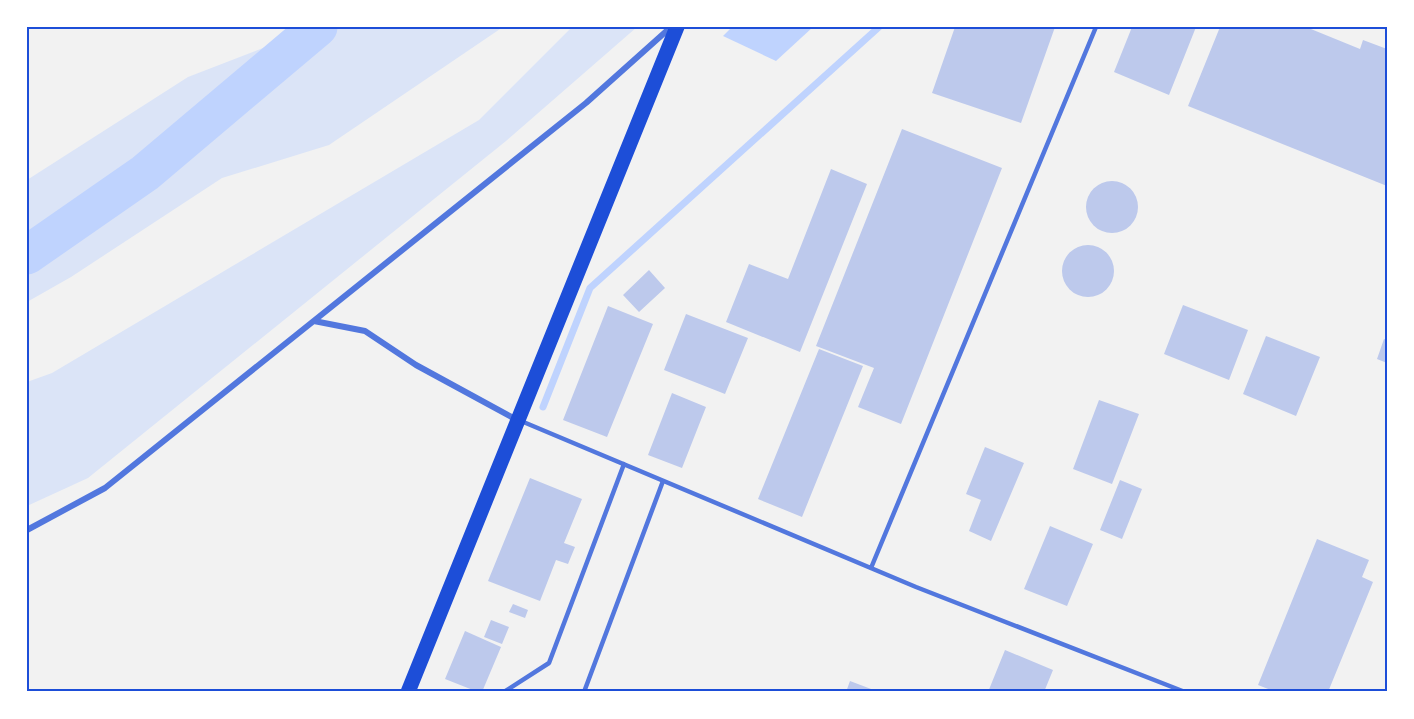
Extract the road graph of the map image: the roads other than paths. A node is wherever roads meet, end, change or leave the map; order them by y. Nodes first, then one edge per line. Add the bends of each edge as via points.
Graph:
1 (671, 27) edge
2 (677, 27) edge
3 (1096, 27) edge
4 (314, 321) junction
5 (518, 420) junction
6 (624, 464) junction
7 (663, 481) junction
8 (27, 530) edge
9 (871, 568) junction
10 (408, 692) edge
11 (504, 692) edge
12 (584, 692) edge
13 (1185, 692) edge

1 - 4 street via 586,103
2 - 5 main road
3 - 9 lane
4 - 5 street via 365,331 416,365
4 - 8 street via 105,488
5 - 6 lane
5 - 10 main road
6 - 7 lane
6 - 11 lane via 549,663
7 - 9 lane
7 - 12 lane
9 - 13 lane

